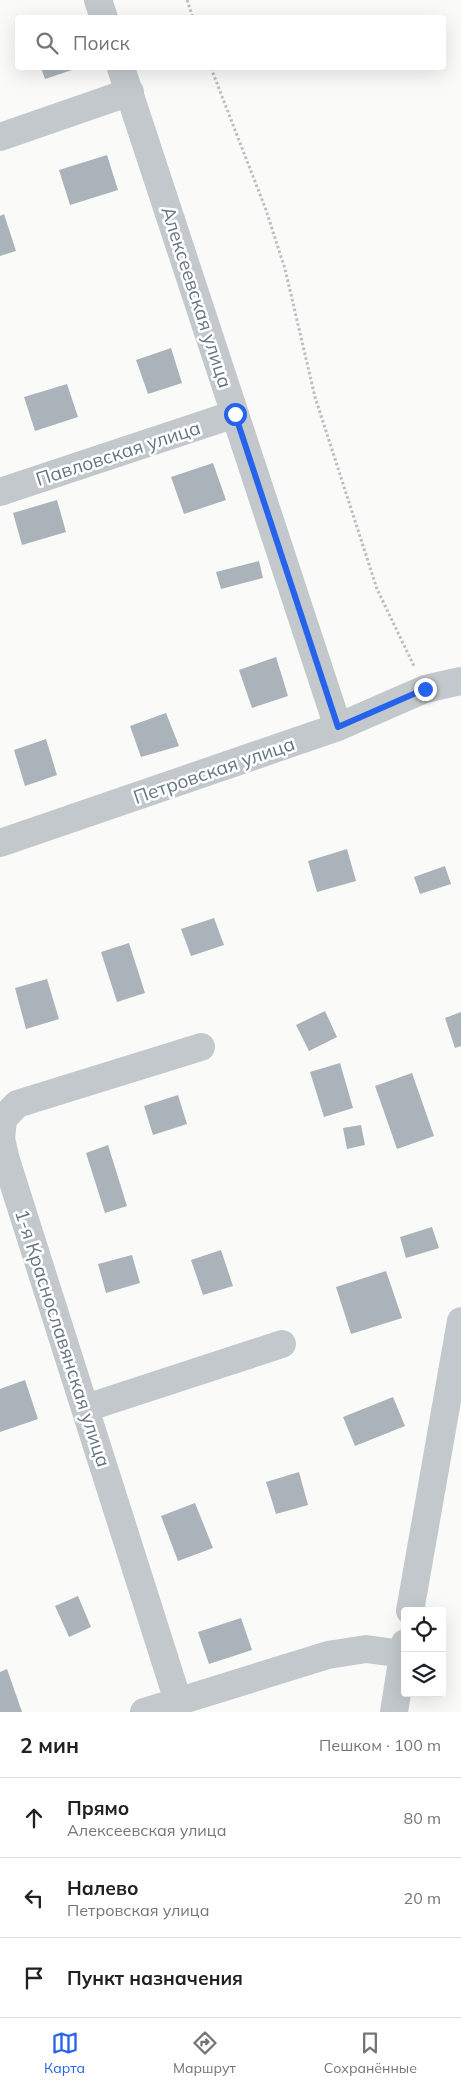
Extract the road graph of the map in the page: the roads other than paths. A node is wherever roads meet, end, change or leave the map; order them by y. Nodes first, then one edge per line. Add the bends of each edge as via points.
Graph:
1 (98, 0) edge
2 (103, 15) edge
3 (126, 80) edge
4 (0, 137) edge
5 (235, 414) junction
6 (0, 492) edge
7 (461, 681) edge
8 (338, 727) junction
9 (0, 844) edge
10 (201, 1047) dead end
11 (461, 1321) edge
12 (282, 1344) dead end
13 (86, 1408) junction
14 (411, 1607) edge
15 (401, 1649) edge
16 (404, 1652) edge
17 (178, 1701) junction
18 (144, 1712) edge
19 (394, 1712) edge

1 - 2 street
3 - 4 street
3 - 5 street, Алексеевская улица
5 - 6 street, Павловская улица
5 - 8 street, Алексеевская улица
7 - 8 street, Петровская улица via 425,689
8 - 9 street, Петровская улица
10 - 13 street, 1-я Краснославянская улица via 18,1104 3,1119 1,1139 6,1160
11 - 14 street
12 - 13 street
13 - 17 street, 1-я Краснославянская улица
15 - 17 street via 366,1649 328,1656
16 - 19 street
17 - 18 street

